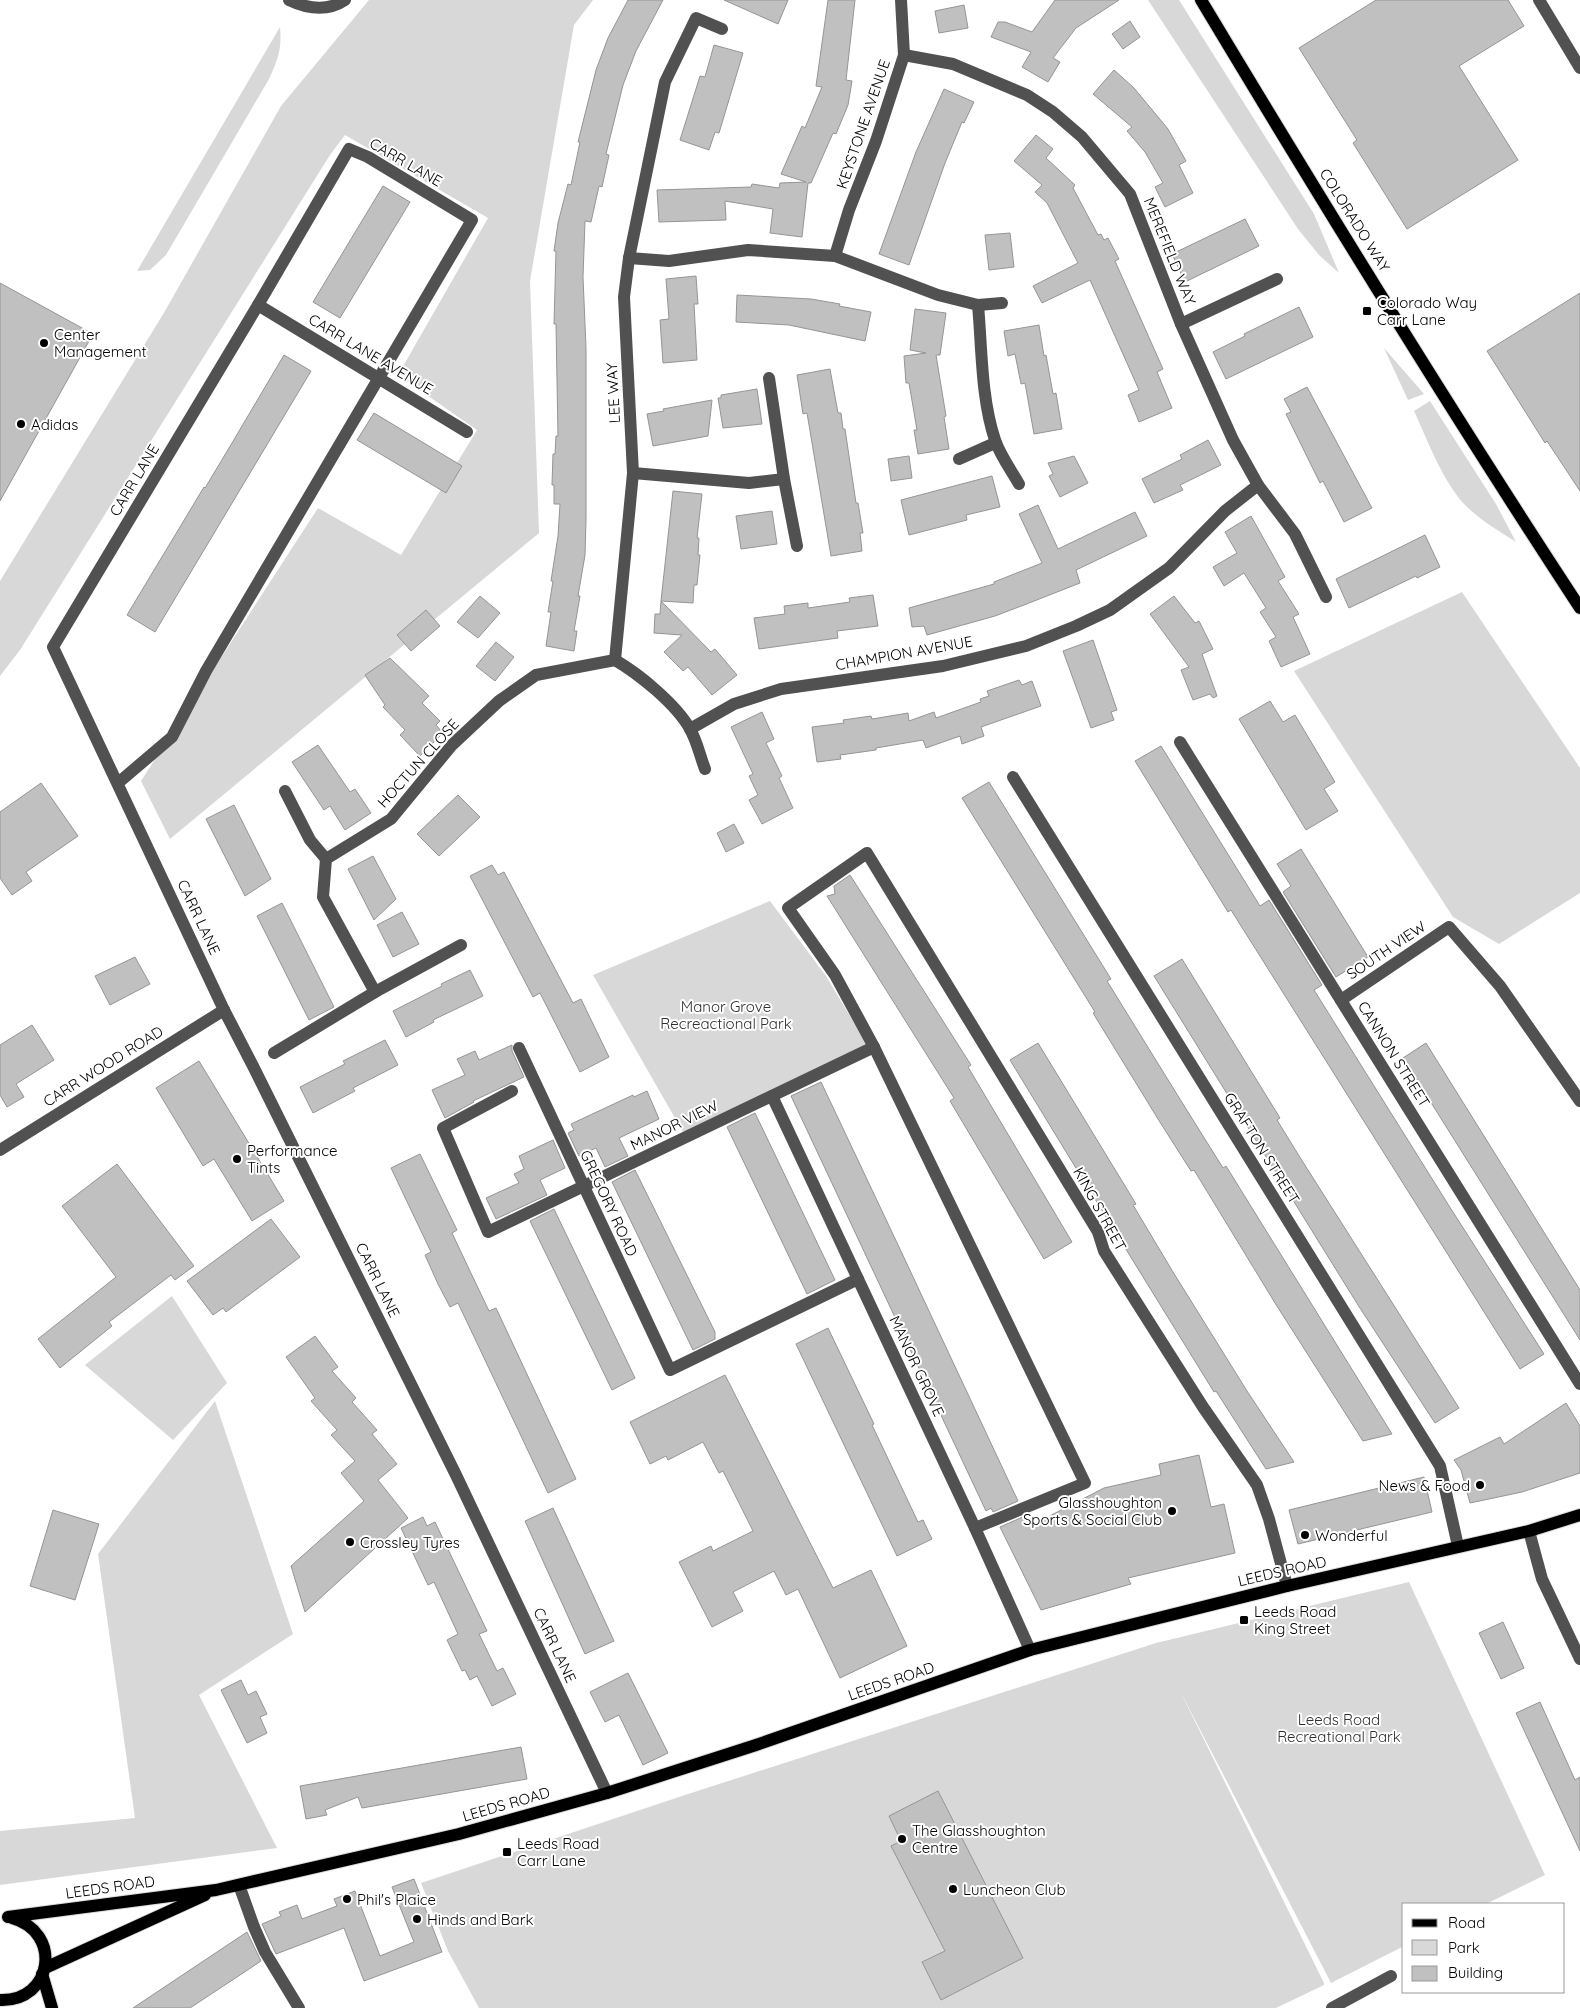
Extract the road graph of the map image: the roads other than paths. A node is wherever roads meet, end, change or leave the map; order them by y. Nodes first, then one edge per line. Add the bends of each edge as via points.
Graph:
1 (290, 0) edge
2 (345, 0) edge
3 (901, 0) edge
4 (1201, 0) edge
5 (1539, 0) edge
6 (722, 29) dead end
7 (904, 55) junction
8 (1580, 68) edge
9 (835, 256) junction
10 (629, 258) junction
11 (1277, 279) dead end
12 (1002, 303) dead end
13 (258, 305) junction
14 (978, 306) junction
15 (1181, 324) junction
16 (380, 378) junction
17 (769, 378) dead end
18 (467, 432) dead end
19 (995, 443) junction
20 (959, 459) dead end
21 (633, 473) junction
22 (784, 479) junction
23 (1019, 484) dead end
24 (1258, 485) junction
25 (797, 546) dead end
26 (1326, 597) dead end
27 (1580, 608) edge
28 (615, 660) junction
29 (690, 729) junction
30 (1180, 742) dead end
31 (705, 769) dead end
32 (1013, 777) dead end
33 (118, 783) junction
34 (285, 791) dead end
35 (326, 859) junction
36 (461, 945) dead end
37 (374, 992) junction
38 (1341, 1000) junction
39 (224, 1010) junction
40 (519, 1048) dead end
41 (874, 1048) junction
42 (274, 1053) dead end
43 (512, 1091) dead end
44 (772, 1096) junction
45 (1580, 1101) edge
46 (0, 1150) edge
47 (583, 1186) junction
48 (858, 1279) junction
49 (1580, 1384) edge
50 (1580, 1516) edge
51 (975, 1528) junction
52 (1529, 1531) junction
53 (1458, 1546) junction
54 (1287, 1586) junction
55 (1030, 1650) junction
56 (1580, 1659) edge
57 (607, 1793) junction
58 (239, 1885) junction
59 (216, 1890) junction
60 (4, 1917) edge
61 (43, 1971) junction
62 (1391, 1976) dead end
63 (0, 2001) edge
64 (9, 2008) edge
65 (52, 2008) edge
66 (299, 2008) edge
67 (1332, 2008) edge

1 - 2 street via 313,8 328,7
3 - 7 street, KEYSTONE AVENUE
4 - 27 main road, COLORADO WAY via 1305,172
5 - 8 street
6 - 10 street, LEE WAY via 696,18 666,82
7 - 9 street, KEYSTONE AVENUE
7 - 15 street, MEREFIELD WAY via 953,64 1027,95 1082,137 1130,194
9 - 10 street via 748,250 669,261
9 - 14 street via 938,295
10 - 21 street, LEE WAY via 624,297
11 - 15 street, MEREFIELD WAY
12 - 14 street
13 - 16 street, CARR LANE AVENUE
13 - 16 street, CARR LANE via 349,149 368,157 472,220
13 - 33 street, CARR LANE via 53,647
14 - 19 street via 985,387
15 - 24 street, MEREFIELD WAY via 1233,440
16 - 18 street, CARR LANE AVENUE
16 - 33 street, CARR LANE via 206,672 172,737
17 - 22 street
19 - 20 street
19 - 23 street
21 - 22 street via 750,483
21 - 28 street, LEE WAY
22 - 25 street
24 - 26 street, MEREFIELD WAY via 1295,534
24 - 29 street, CHAMPION AVENUE via 1225,512 1169,568 1110,610 1076,626 1026,646 943,666 781,689 734,704
28 - 29 street via 637,673
28 - 35 street, HOCTUN CLOSE via 536,676 499,702 452,745 391,819
29 - 31 street
30 - 38 street, CANNON STREET
32 - 53 street, GRAFTON STREET via 1440,1466
33 - 39 street, CARR LANE
34 - 35 street via 310,840
35 - 37 street via 323,897
36 - 37 street
37 - 42 street
38 - 45 street, SOUTH VIEW via 1449,927 1500,986
38 - 49 street, CANNON STREET
39 - 46 street, CARR WOOD ROAD
39 - 57 street, CARR LANE via 456,1475
40 - 47 street, GREGORY ROAD
41 - 44 street, MANOR VIEW
41 - 51 street via 1085,1483
41 - 54 street, KING STREET via 835,975 788,908 867,853 1098,1232 1104,1251 1256,1485 1270,1519
43 - 47 street, MANOR VIEW via 443,1128 488,1232
44 - 47 street, MANOR VIEW
44 - 48 street, MANOR GROVE
47 - 48 street, GREGORY ROAD via 670,1370
48 - 51 street, MANOR GROVE
50 - 52 main road, LEEDS ROAD
51 - 55 street, MANOR GROVE
52 - 53 main road, LEEDS ROAD
52 - 56 street via 1542,1579
53 - 54 main road, LEEDS ROAD
54 - 55 main road, LEEDS ROAD
55 - 57 main road, LEEDS ROAD
57 - 58 main road, LEEDS ROAD via 459,1834
58 - 59 main road, LEEDS ROAD
58 - 66 street via 265,1952
59 - 60 main road, LEEDS ROAD
59 - 61 main road, LEEDS ROAD
60 - 61 main road via 20,1920 38,1934 44,1950
61 - 63 main road via 32,1990 22,1997
61 - 65 main road
62 - 67 street
63 - 64 main road

